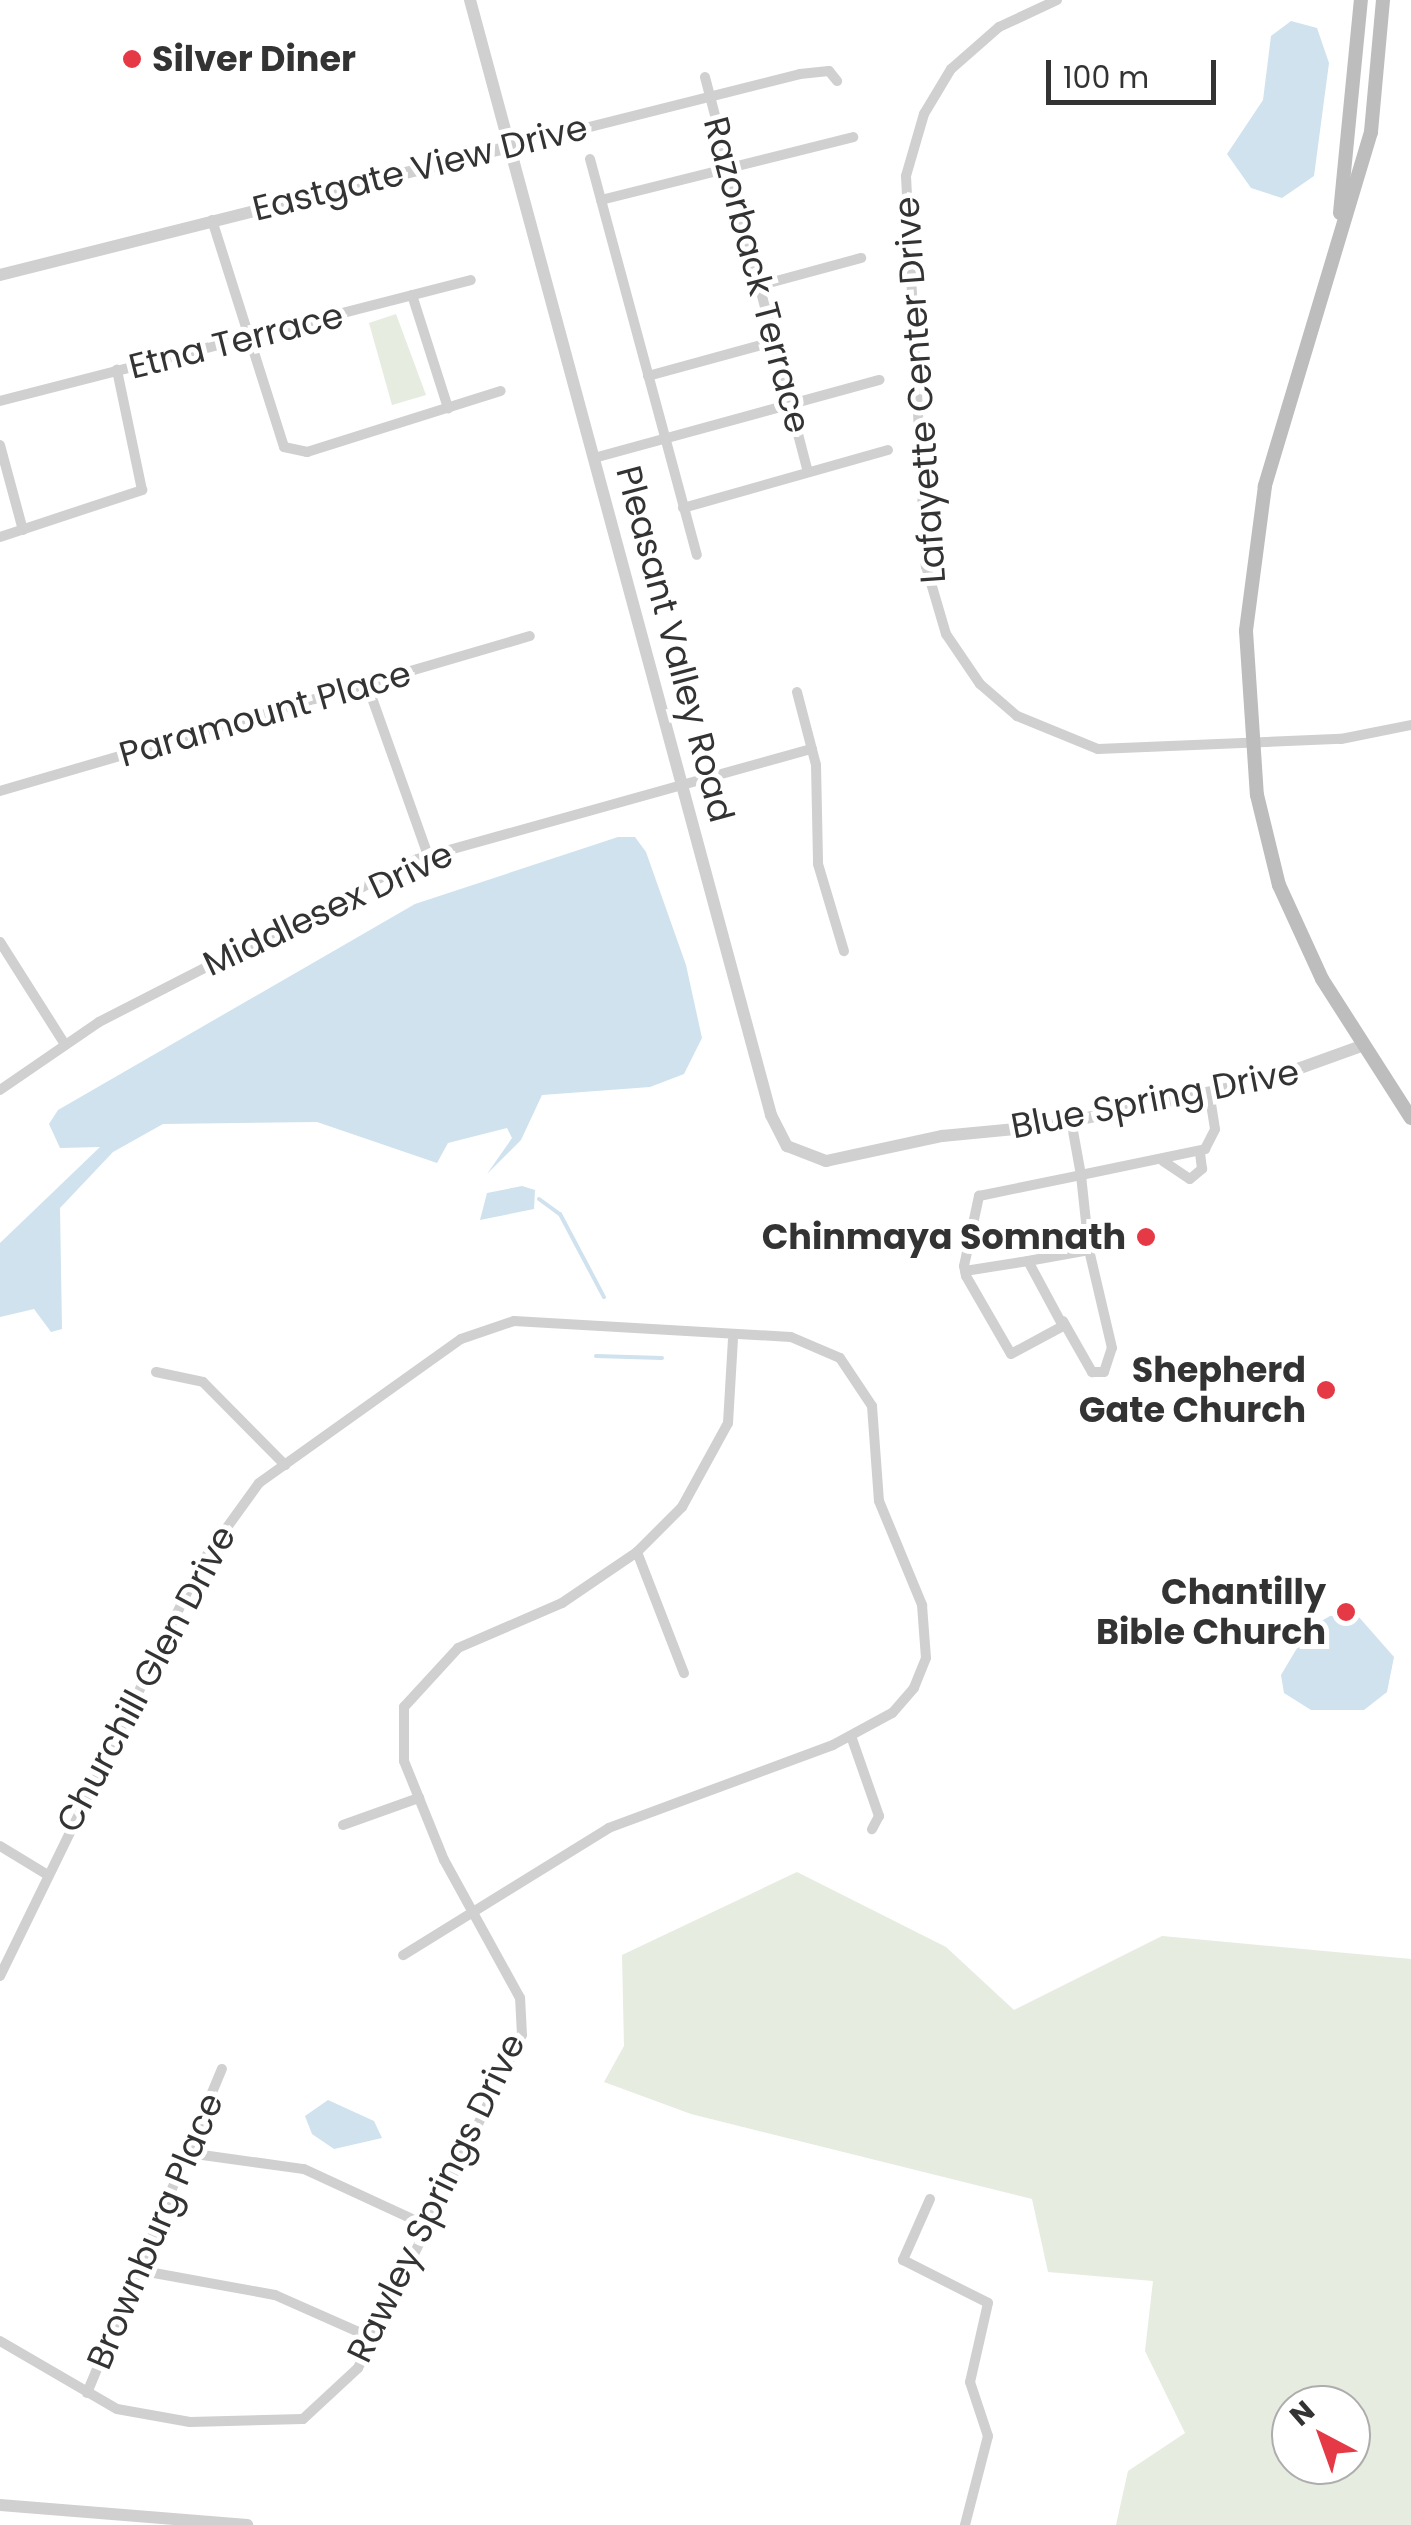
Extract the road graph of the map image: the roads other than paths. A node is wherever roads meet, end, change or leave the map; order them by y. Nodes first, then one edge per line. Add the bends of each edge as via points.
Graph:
1 (470, 0) edge
2 (1057, 0) edge
3 (1362, 0) edge
4 (1383, 0) edge
5 (706, 77) dead end
6 (837, 81) dead end
7 (710, 96) junction
8 (853, 137) dead end
9 (504, 148) junction
10 (590, 159) dead end
11 (729, 168) junction
12 (601, 200) junction
13 (212, 220) junction
14 (1339, 224) junction
15 (861, 258) dead end
16 (0, 275) edge
17 (472, 280) dead end
18 (758, 286) junction
19 (412, 296) junction
20 (246, 341) junction
21 (772, 342) junction
22 (117, 370) junction
23 (648, 376) junction
24 (880, 380) dead end
25 (501, 391) dead end
26 (0, 401) edge
27 (790, 405) junction
28 (448, 408) junction
29 (666, 440) junction
30 (0, 445) edge
31 (888, 450) dead end
32 (594, 458) junction
33 (808, 472) junction
34 (683, 508) junction
35 (23, 530) junction
36 (0, 537) edge
37 (696, 555) dead end
38 (530, 636) dead end
39 (367, 684) junction
40 (797, 692) dead end
41 (1411, 725) edge
42 (1253, 744) junction
43 (812, 749) junction
44 (682, 784) junction
45 (0, 791) edge
46 (428, 855) junction
47 (0, 942) edge
48 (844, 951) dead end
49 (64, 1043) junction
50 (1364, 1044) junction
51 (0, 1090) edge
52 (1209, 1092) junction
53 (1411, 1118) edge
54 (1071, 1120) junction
55 (942, 1136) joint
56 (1200, 1153) junction
57 (1162, 1160) junction
58 (1081, 1176) junction
59 (1089, 1250) junction
60 (1028, 1261) junction
61 (965, 1271) junction
62 (1062, 1320) junction
63 (733, 1340) junction
64 (156, 1372) dead end
65 (285, 1465) junction
66 (637, 1552) junction
67 (684, 1673) dead end
68 (851, 1736) junction
69 (419, 1798) junction
70 (343, 1826) dead end
71 (872, 1828) dead end
72 (0, 1846) edge
73 (46, 1874) junction
74 (476, 1912) junction
75 (403, 1956) dead end
76 (0, 1976) edge
77 (222, 2069) dead end
78 (188, 2153) junction
79 (930, 2198) dead end
80 (425, 2226) junction
81 (143, 2272) junction
82 (372, 2338) junction
83 (0, 2340) edge
84 (88, 2393) junction
85 (0, 2506) edge
86 (247, 2525) edge
87 (965, 2525) edge

1 - 9 street, Pleasant Valley Road
2 - 42 street, Lafayette Center Drive via 966,53 939,86 910,154 905,209 930,589 972,675 1050,734 1124,751
3 - 14 main road
4 - 14 main road via 1371,132
5 - 7 street, Razorback Terrace
6 - 7 street, Eastgate View Drive via 815,71
7 - 9 street, Eastgate View Drive
7 - 11 street, Razorback Terrace
8 - 11 street
9 - 13 street, Eastgate View Drive
9 - 32 street, Pleasant Valley Road
10 - 12 street
11 - 12 street
11 - 18 street, Razorback Terrace
12 - 23 street
13 - 16 street, Eastgate View Drive
13 - 20 street
14 - 42 main road via 1251,551
15 - 18 street
17 - 19 street, Etna Terrace
18 - 21 street, Razorback Terrace
19 - 20 street, Etna Terrace
19 - 28 street
20 - 22 street, Etna Terrace
20 - 28 street via 275,435 291,450
21 - 23 street
21 - 27 street, Razorback Terrace
22 - 26 street, Etna Terrace
22 - 35 street via 142,490
23 - 29 street
24 - 27 street
25 - 28 street
27 - 29 street
27 - 33 street, Razorback Terrace
29 - 32 street
29 - 34 street
30 - 35 street
31 - 33 street
32 - 44 street, Pleasant Valley Road
33 - 34 street
34 - 37 street
35 - 36 street
38 - 39 street, Paramount Place
39 - 45 street, Paramount Place
39 - 46 street
40 - 43 street
41 - 42 street, Lafayette Center Drive
42 - 50 main road via 1278,885
43 - 44 street, Middlesex Drive
43 - 48 street via 818,864
44 - 46 street, Middlesex Drive
44 - 55 street, Pleasant Valley Road via 778,1134 826,1161
46 - 49 street, Middlesex Drive
47 - 49 street
49 - 51 street, Middlesex Drive
50 - 52 street, Blue Spring Drive via 1299,1072
50 - 53 main road
52 - 54 street, Blue Spring Drive
52 - 56 street via 1216,1129
54 - 55 street, Blue Spring Drive
54 - 58 street
56 - 57 street
56 - 57 street via 1202,1169 1190,1179
57 - 58 street
58 - 59 street
58 - 61 street via 979,1196
59 - 60 street
59 - 62 street via 1113,1356 1104,1372 1092,1372
60 - 61 street
60 - 62 street
61 - 62 street via 1011,1354
63 - 65 street, Churchill Glen Drive via 565,1320 498,1324 435,1356
63 - 66 street, Rawley Springs Drive via 728,1424 682,1507
63 - 68 street, Churchill Glen Drive via 819,1344 859,1378 872,1406 874,1482 922,1605 926,1658 892,1713
64 - 65 street via 217,1392
65 - 73 street, Churchill Glen Drive via 259,1483 202,1562
66 - 67 street
66 - 69 street, Rawley Springs Drive via 426,1673 404,1707 404,1761
68 - 71 street via 878,1816
68 - 74 street, Churchill Glen Drive via 610,1828
69 - 70 street
69 - 74 street, Rawley Springs Drive
72 - 73 street
73 - 76 street, Churchill Glen Drive
74 - 75 street, Churchill Glen Drive
74 - 80 street, Rawley Springs Drive via 520,1998 522,2035
77 - 78 street, Brownburg Place
78 - 80 street via 304,2169
78 - 81 street, Brownburg Place
79 - 87 street via 903,2260 988,2303 970,2382 988,2436
80 - 82 street, Rawley Springs Drive
81 - 82 street via 275,2295
81 - 84 street, Brownburg Place
82 - 84 street, Rawley Springs Drive via 335,2396 278,2424 190,2422 118,2409
83 - 84 street, Rawley Springs Drive
85 - 86 street

